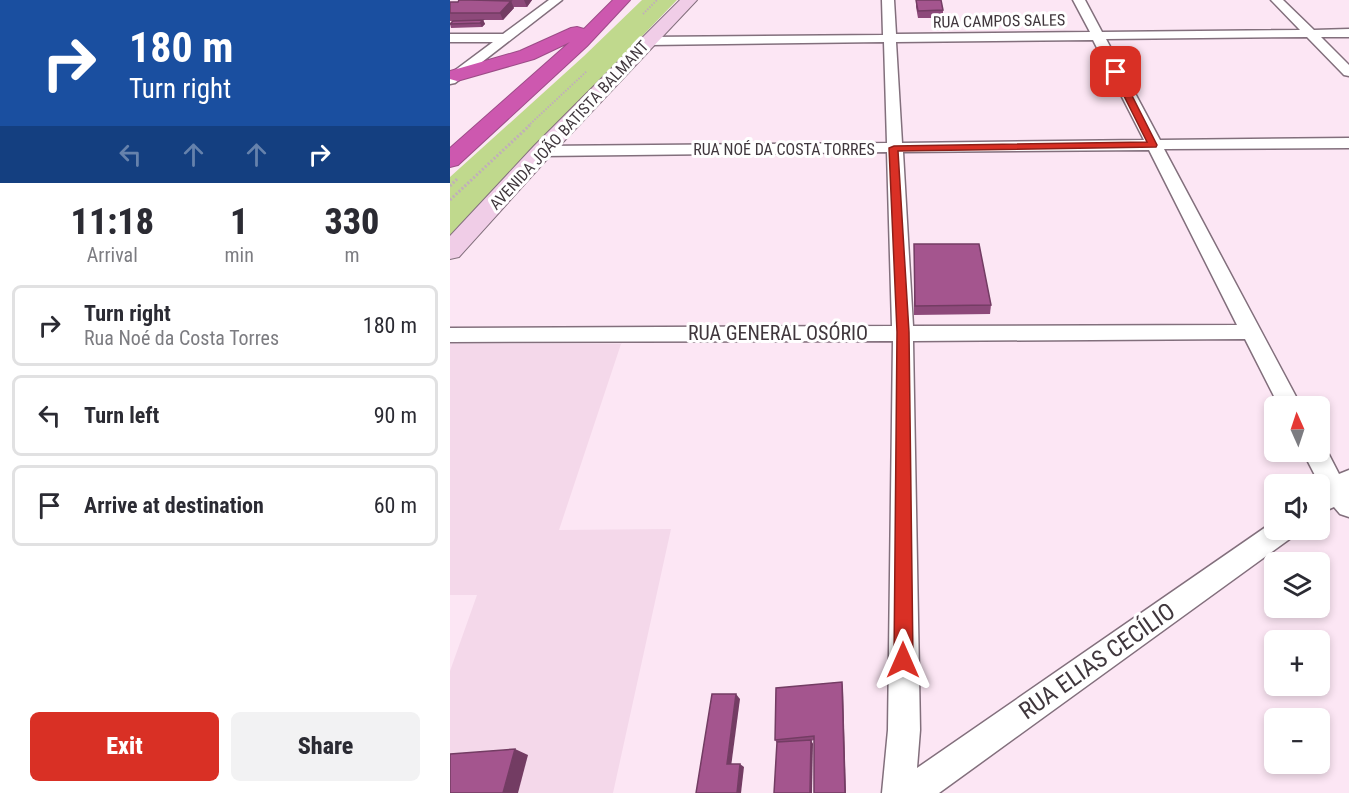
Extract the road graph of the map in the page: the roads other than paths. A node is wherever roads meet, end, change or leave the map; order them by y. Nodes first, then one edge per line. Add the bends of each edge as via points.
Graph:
1 (556, 0) edge
2 (622, 0) edge
3 (689, 0) edge
4 (888, 0) edge
5 (1079, 0) edge
6 (1277, 0) edge
7 (600, 21) junction
8 (1349, 33) edge
9 (1310, 34) junction
10 (1098, 36) junction
11 (450, 38) edge
12 (505, 38) junction
13 (888, 38) junction
14 (649, 41) junction
15 (570, 52) junction
16 (1349, 72) edge
17 (452, 82) edge
18 (1349, 143) edge
19 (1153, 145) junction
20 (894, 148) junction
21 (542, 151) junction
22 (450, 160) edge
23 (450, 251) edge
24 (903, 332) junction
25 (1250, 332) junction
26 (450, 335) edge
27 (1285, 396) edge
28 (1320, 462) edge
29 (1338, 494) edge
30 (1268, 540) edge
31 (898, 793) edge
32 (911, 793) edge

1 - 12 street
2 - 7 highway
3 - 14 street, AVENIDA JOÃO BATISTA BALMANT
4 - 13 street
5 - 10 street
6 - 9 street
7 - 15 highway
7 - 17 highway via 527,55
8 - 9 street, RUA CAMPOS SALES
9 - 10 street, RUA CAMPOS SALES
9 - 16 street
10 - 13 street, RUA CAMPOS SALES
10 - 19 street
11 - 12 street
12 - 17 street
13 - 14 street, RUA CAMPOS SALES
13 - 20 street
14 - 21 street, AVENIDA JOÃO BATISTA BALMANT
15 - 17 highway
15 - 22 highway
18 - 19 street, RUA NOÉ DA COSTA TORRES
19 - 20 street, RUA NOÉ DA COSTA TORRES
19 - 25 street
20 - 21 street, RUA NOÉ DA COSTA TORRES
20 - 24 street
21 - 23 street, AVENIDA JOÃO BATISTA BALMANT
24 - 25 street, RUA GENERAL OSÓRIO
24 - 26 street, RUA GENERAL OSÓRIO
24 - 31 street via 903,730
25 - 27 street
28 - 29 street
30 - 32 street, RUA ELIAS CECÍLIO

